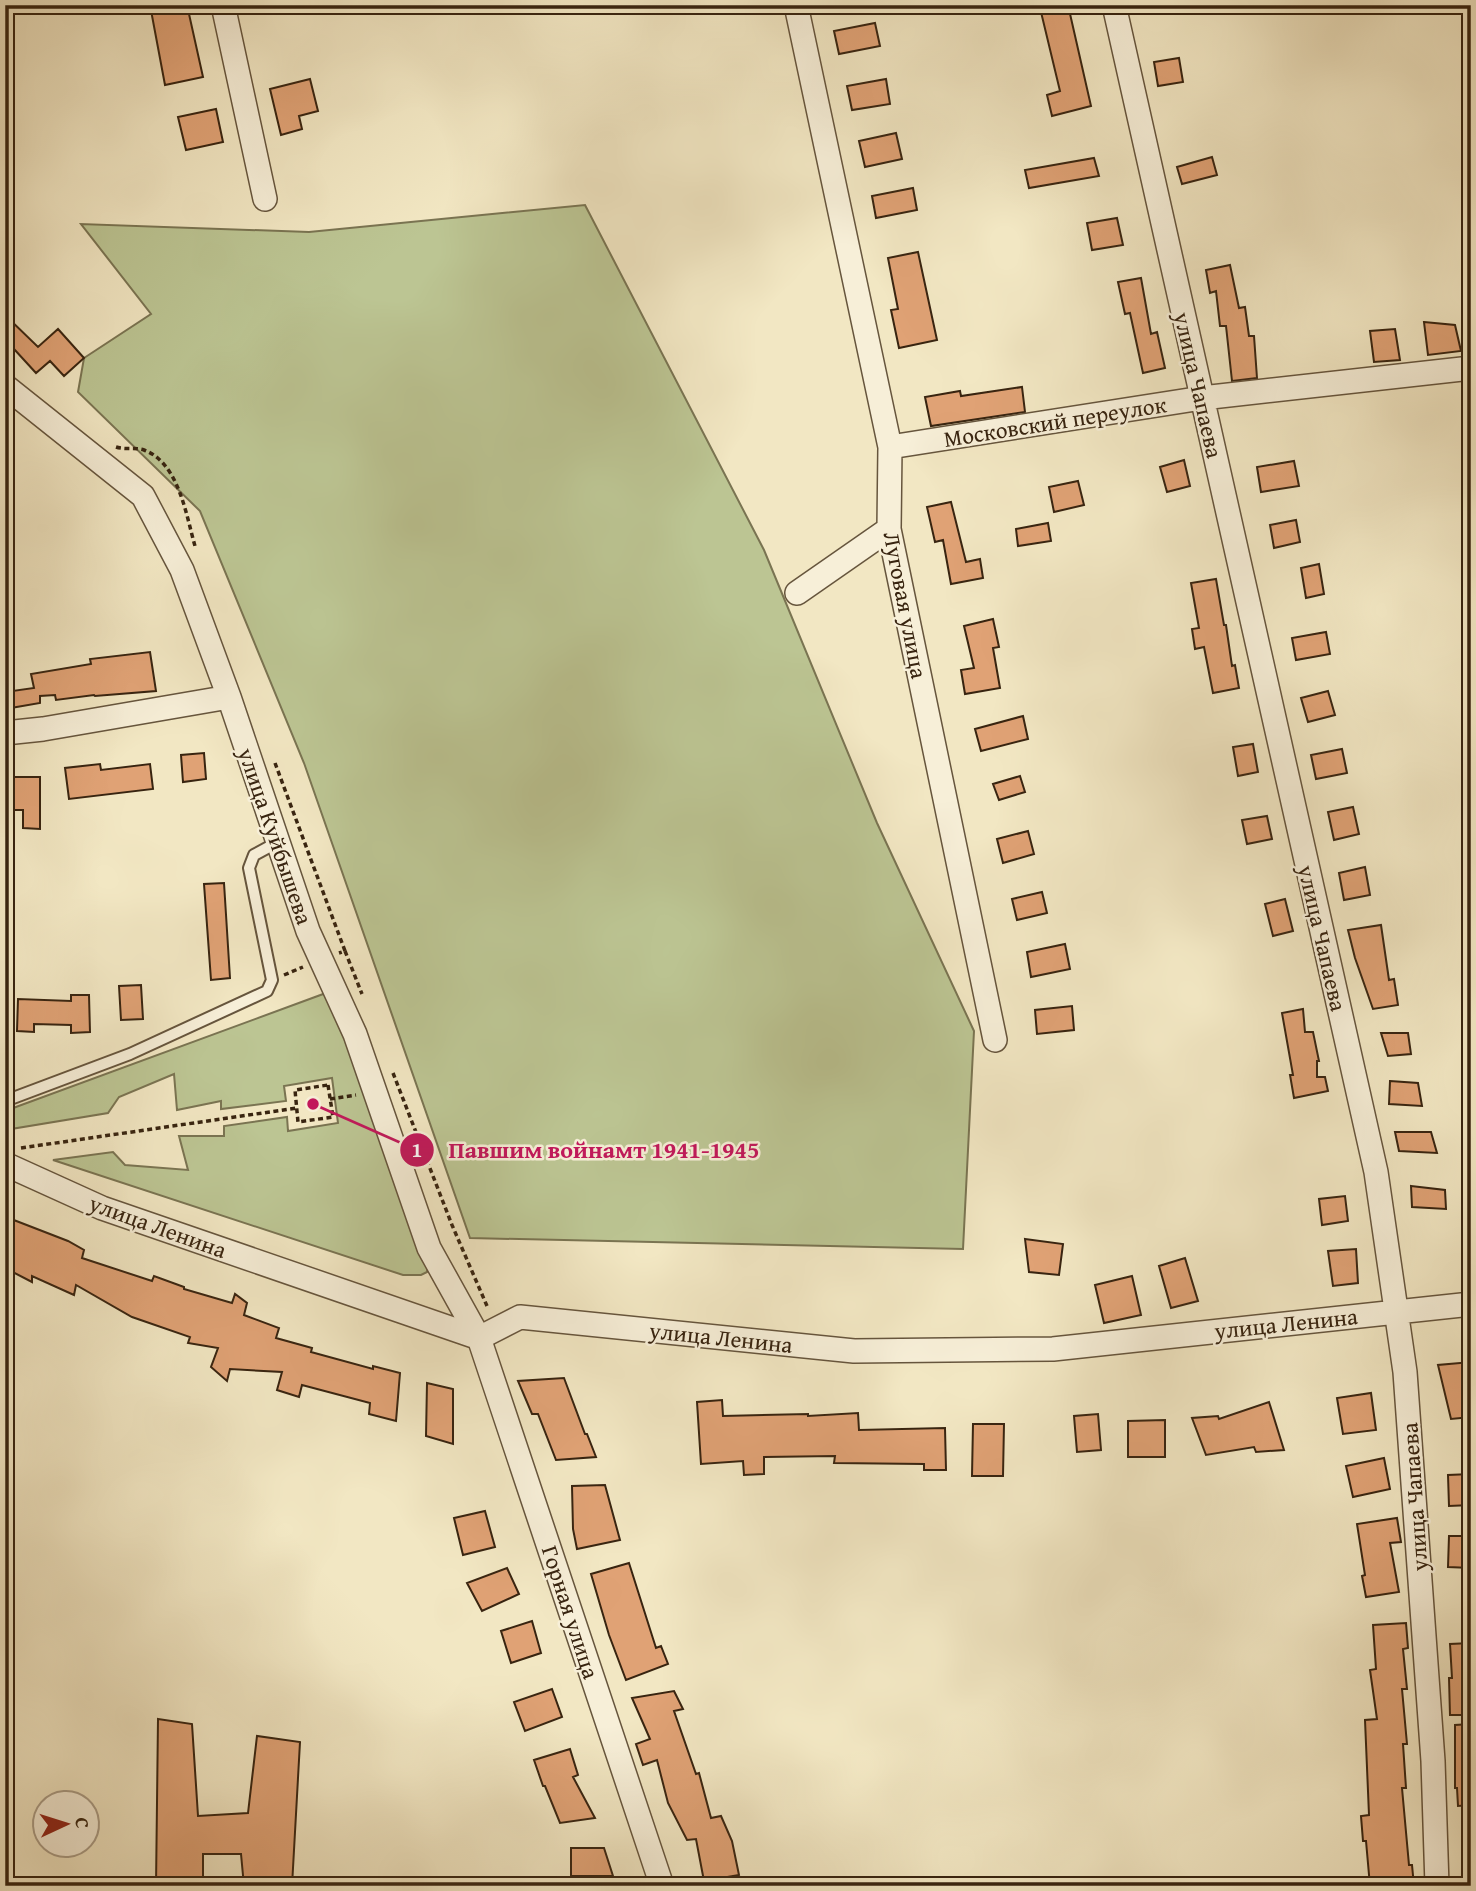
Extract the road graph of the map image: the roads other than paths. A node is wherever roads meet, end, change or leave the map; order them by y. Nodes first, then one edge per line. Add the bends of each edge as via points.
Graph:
1 (223, 5) edge
2 (796, 5) edge
3 (1114, 5) edge
4 (265, 199) dead end
5 (1471, 368) edge
6 (5, 386) edge
7 (1202, 398) junction
8 (890, 447) junction
9 (889, 529) junction
10 (797, 593) dead end
11 (229, 697) junction
12 (5, 733) edge
13 (278, 842) junction
14 (995, 1040) dead end
15 (5, 1101) edge
16 (12, 1156) edge
17 (1471, 1304) edge
18 (1396, 1312) junction
19 (488, 1334) junction
20 (662, 1886) edge
21 (1437, 1886) edge

1 - 4 street
2 - 8 street, Луговая улица
3 - 7 street, улица Чапаева
5 - 7 street, Московский переулок
6 - 11 street, улица Куйбышева via 143,496 182,570
7 - 8 street, Московский переулок
7 - 18 street, улица Чапаева via 1376,1172
8 - 9 street, Луговая улица
9 - 10 street
9 - 14 street, Луговая улица
11 - 12 street
11 - 13 street, улица Куйбышева
13 - 15 lane via 254,855 249,869 272,980 267,991 130,1054
13 - 19 street, улица Куйбышева via 308,931 355,1034 429,1248
16 - 19 street, улица Ленина via 102,1208
17 - 18 street, улица Ленина
18 - 19 street, улица Ленина via 1053,1349 854,1351 520,1317
18 - 21 street, улица Чапаева via 1407,1400 1433,1761
19 - 20 street, Горная улица

